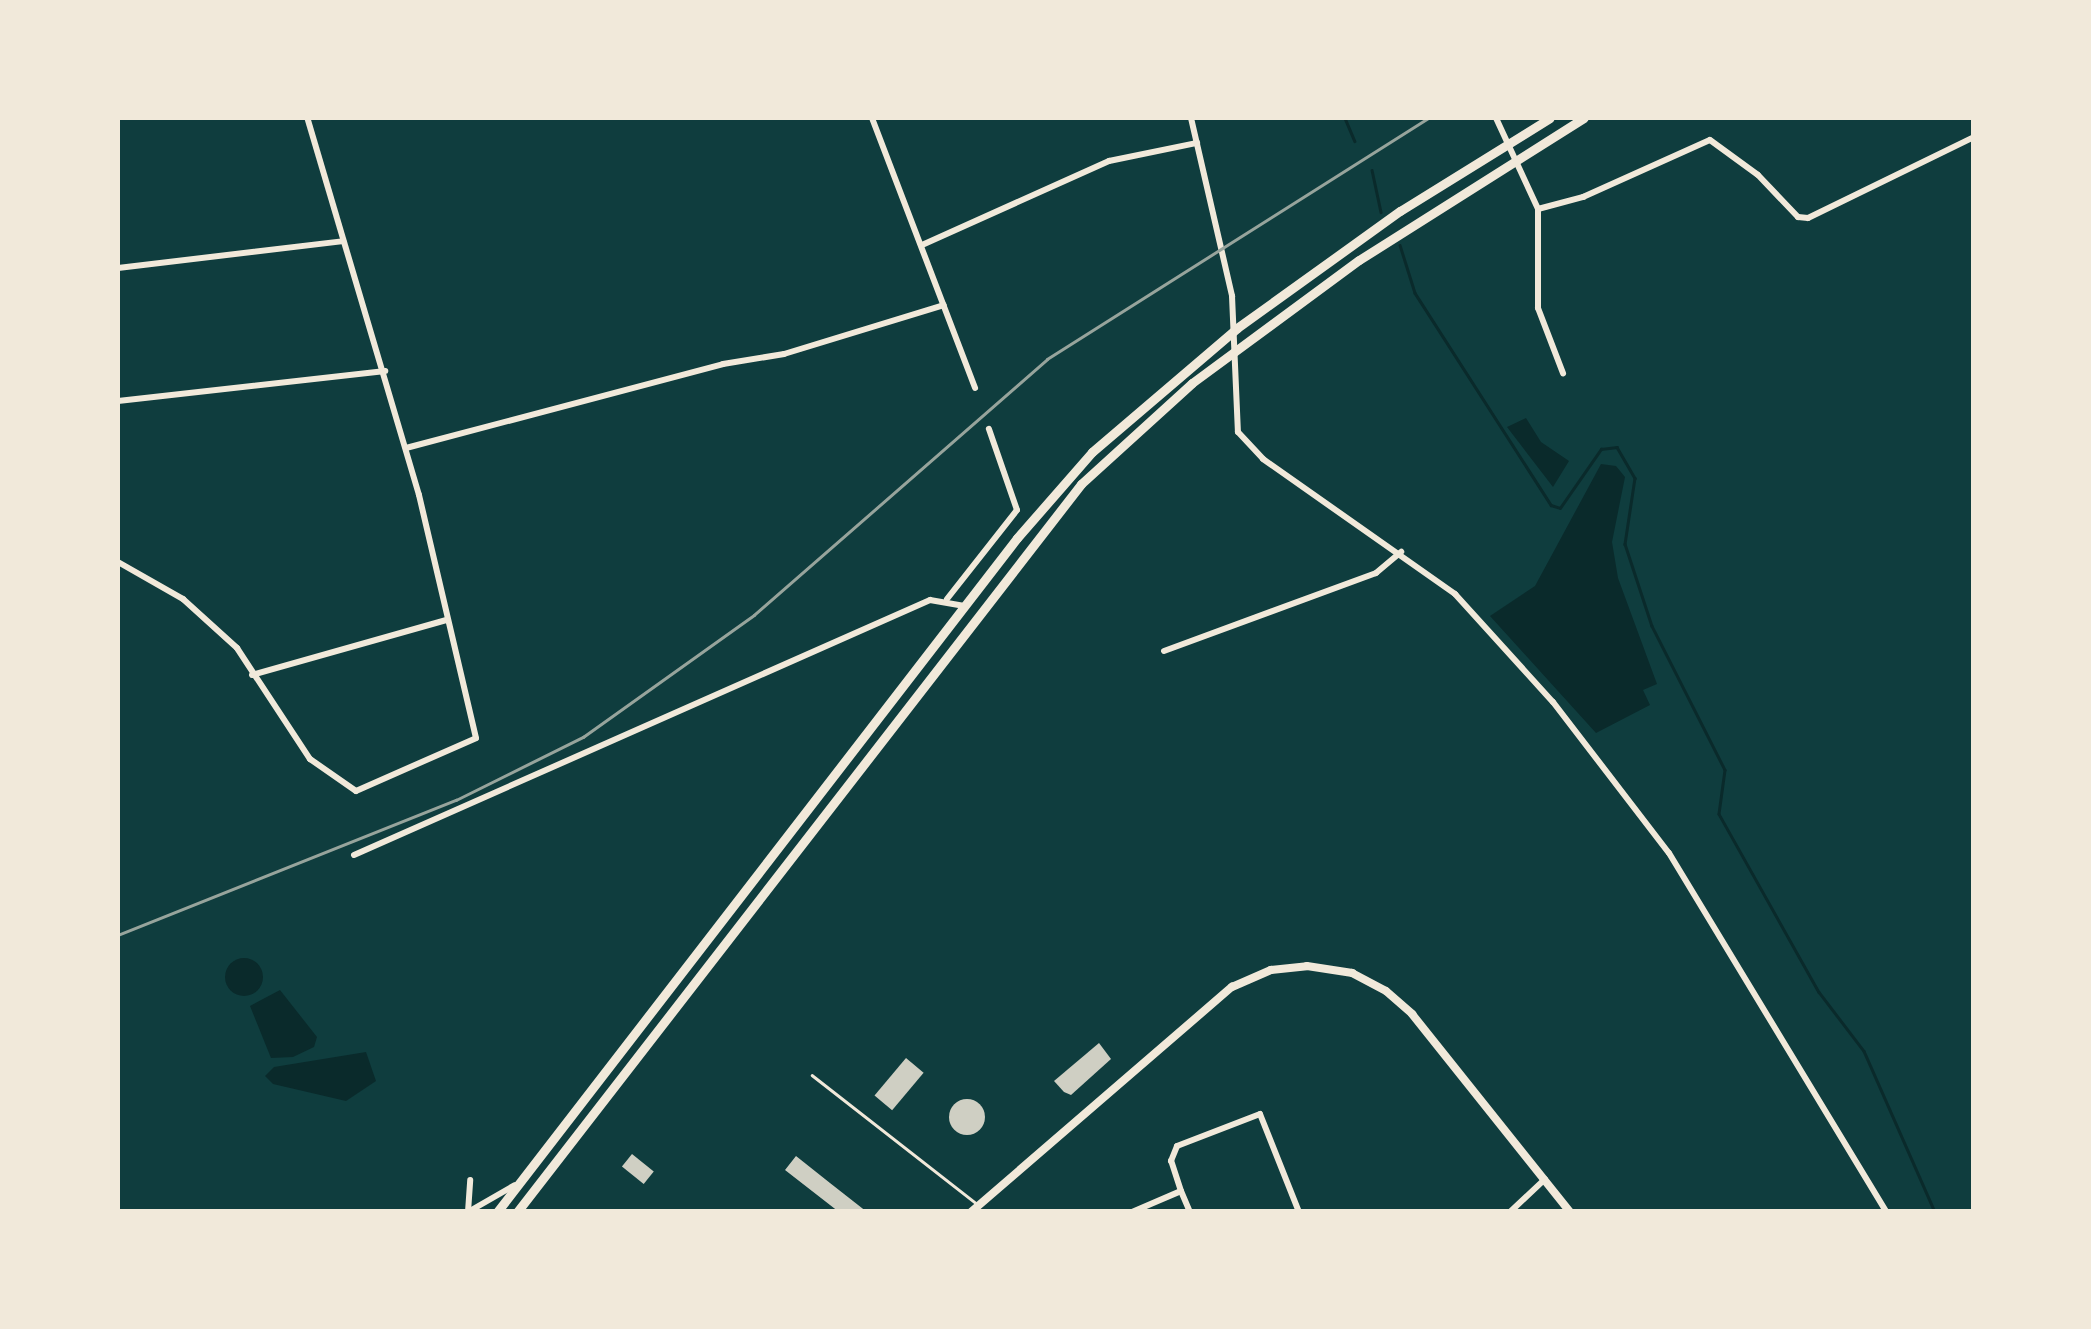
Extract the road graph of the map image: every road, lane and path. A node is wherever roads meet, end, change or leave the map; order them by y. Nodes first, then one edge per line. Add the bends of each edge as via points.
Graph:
1 (307, 118) edge
2 (872, 118) edge
3 (1191, 118) edge
4 (1496, 118) edge
5 (1550, 118) edge
6 (1584, 118) edge
7 (1974, 137) edge
8 (1197, 143) junction
9 (1507, 144) junction
10 (1516, 159) junction
11 (1538, 209) junction
12 (343, 241) junction
13 (922, 246) junction
14 (118, 268) edge
15 (944, 305) junction
16 (1236, 328) junction
17 (1236, 350) junction
18 (385, 371) junction
19 (1563, 373) dead end
20 (974, 388) dead end
21 (118, 401) edge
22 (989, 429) dead end
23 (405, 448) junction
24 (1401, 552) junction
25 (118, 562) edge
26 (946, 599) junction
27 (965, 607) junction
28 (446, 620) junction
29 (1164, 651) dead end
30 (252, 675) junction
31 (354, 855) dead end
32 (812, 1075) dead end
33 (1545, 1179) junction
34 (521, 1183) junction
35 (1182, 1190) junction
36 (490, 1196) junction
37 (975, 1208) edge
38 (468, 1212) edge
39 (497, 1212) edge
40 (517, 1212) edge
41 (1132, 1212) edge
42 (1190, 1212) edge
43 (1299, 1212) edge
44 (1510, 1212) edge
45 (1570, 1212) edge
46 (1886, 1212) edge

1 - 12 street
2 - 13 street
3 - 8 street
4 - 9 street
5 - 9 main road
6 - 10 main road
7 - 11 street via 1808,218 1798,217 1758,175 1710,140 1610,186
8 - 13 street via 1109,161
8 - 16 street
9 - 10 street
9 - 16 main road
10 - 11 street
10 - 17 main road via 1384,242
11 - 19 street via 1540,318
12 - 14 street
12 - 18 street
13 - 15 street
15 - 20 street
15 - 23 street via 784,354
16 - 17 street
16 - 27 main road via 1092,452
17 - 24 street via 1234,422 1263,459
17 - 40 main road via 1158,412 1070,497
18 - 21 street
18 - 23 street
22 - 26 street via 1016,510
23 - 28 street
24 - 29 street via 1376,573
24 - 46 street via 1500,641 1670,853
25 - 30 street via 183,599 237,648
26 - 27 street
26 - 31 street via 912,608
27 - 34 main road
28 - 30 street
28 - 30 street via 476,738 356,791 310,759
32 - 37 lane
33 - 37 street via 1386,990 1352,973 1292,966 1251,976 1220,996
33 - 44 street
33 - 45 street
34 - 36 street
34 - 39 main road
35 - 41 street
35 - 42 street
35 - 43 street via 1172,1161 1176,1146 1260,1114
36 - 38 street
36 - 38 street via 470,1180

